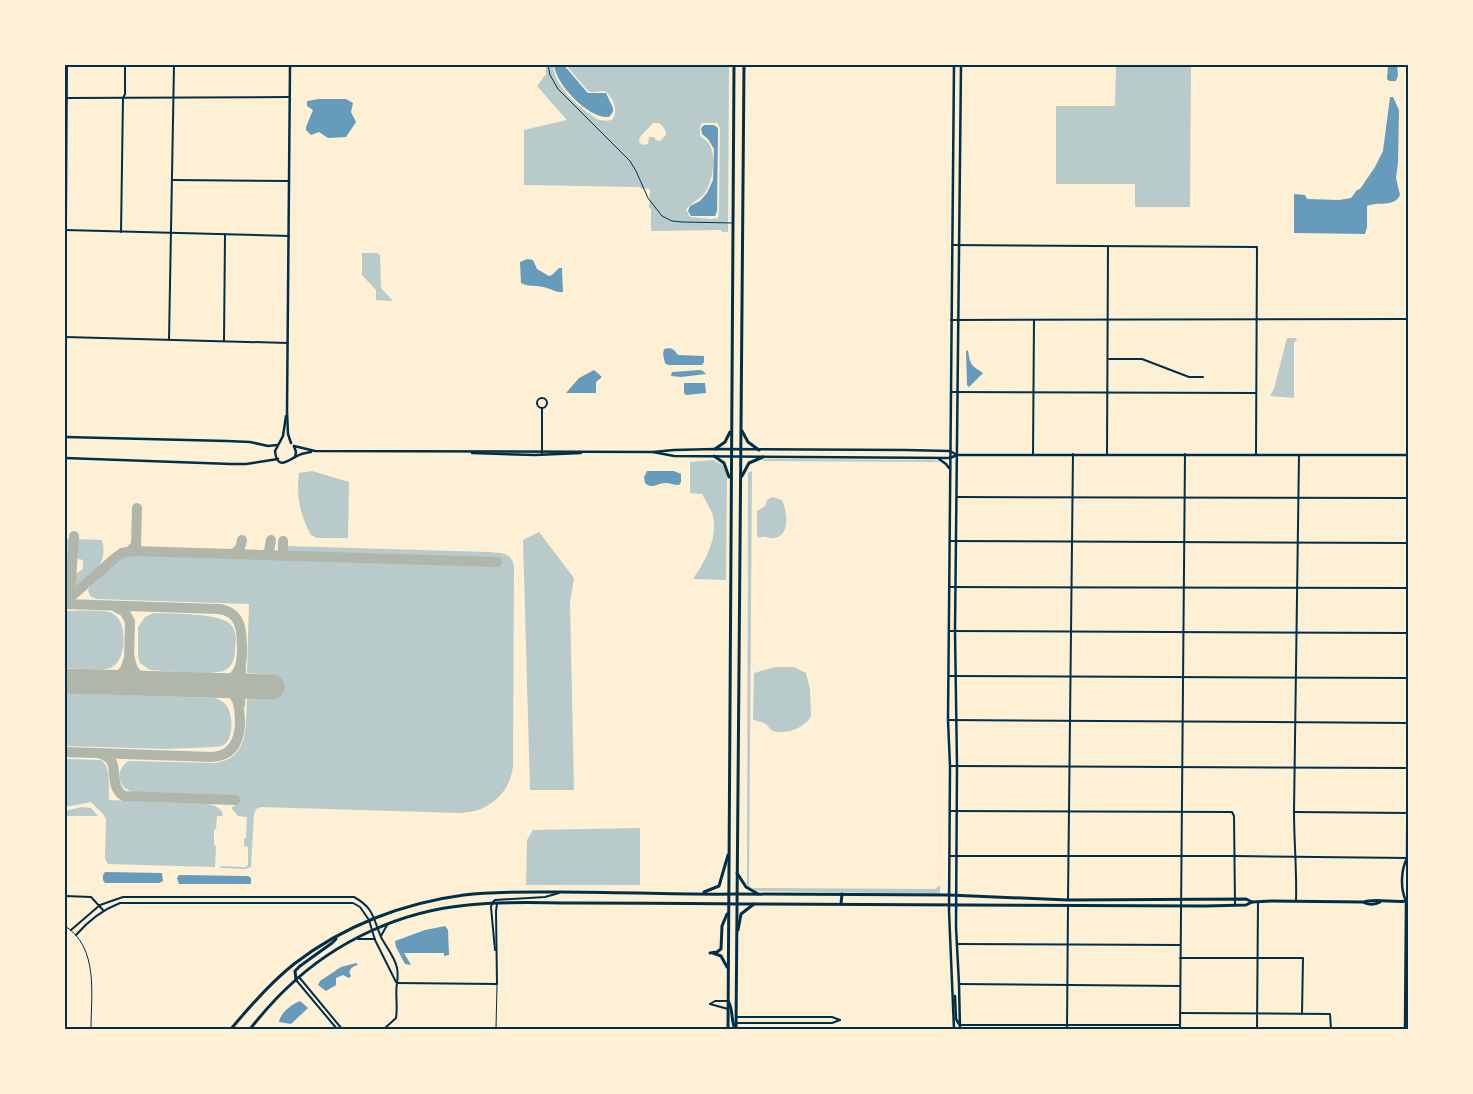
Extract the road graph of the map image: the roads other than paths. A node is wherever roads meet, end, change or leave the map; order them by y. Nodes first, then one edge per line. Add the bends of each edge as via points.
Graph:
1 (67, 65) edge
2 (125, 65) edge
3 (174, 65) edge
4 (290, 65) edge
5 (548, 65) edge
6 (734, 65) edge
7 (744, 65) edge
8 (954, 65) edge
9 (961, 65) edge
10 (174, 97) junction
11 (290, 97) junction
12 (66, 98) edge
13 (123, 98) junction
14 (953, 159) junction
15 (960, 159) junction
16 (173, 180) junction
17 (289, 181) junction
18 (733, 223) junction
19 (743, 223) junction
20 (65, 230) edge
21 (121, 232) junction
22 (172, 233) junction
23 (225, 235) junction
24 (289, 236) junction
25 (952, 245) junction
26 (959, 245) junction
27 (1108, 246) junction
28 (1408, 319) edge
29 (952, 320) junction
30 (958, 320) junction
31 (1034, 320) junction
32 (1109, 320) junction
33 (1257, 320) junction
34 (65, 337) edge
35 (169, 340) junction
36 (224, 341) junction
37 (288, 343) junction
38 (1109, 359) junction
39 (1203, 377) dead end
40 (951, 392) junction
41 (958, 392) junction
42 (1033, 392) junction
43 (1108, 392) junction
44 (1257, 393) junction
45 (542, 408) dead end
46 (287, 411) junction
47 (731, 429) junction
48 (741, 429) junction
49 (65, 437) edge
50 (291, 443) junction
51 (278, 444) junction
52 (294, 446) junction
53 (715, 450) junction
54 (731, 450) junction
55 (741, 450) junction
56 (760, 450) junction
57 (794, 450) junction
58 (807, 450) junction
59 (847, 450) junction
60 (905, 450) junction
61 (315, 451) junction
62 (950, 451) junction
63 (653, 452) junction
64 (542, 453) junction
65 (1033, 454) junction
66 (1073, 454) junction
67 (1107, 454) junction
68 (1185, 454) junction
69 (1256, 454) junction
70 (958, 455) junction
71 (1299, 455) junction
72 (1408, 455) edge
73 (714, 456) junction
74 (731, 456) junction
75 (295, 457) junction
76 (741, 457) junction
77 (763, 457) junction
78 (794, 457) junction
79 (807, 457) junction
80 (847, 457) junction
81 (905, 457) junction
82 (65, 458) edge
83 (932, 458) junction
84 (950, 458) junction
85 (278, 460) junction
86 (950, 470) junction
87 (741, 478) junction
88 (731, 480) junction
89 (1072, 496) junction
90 (957, 497) junction
91 (1184, 497) junction
92 (1298, 498) junction
93 (1408, 498) edge
94 (949, 540) junction
95 (956, 540) junction
96 (1071, 541) junction
97 (1184, 542) junction
98 (1298, 543) junction
99 (1408, 543) edge
100 (956, 586) junction
101 (1071, 586) junction
102 (949, 587) junction
103 (1184, 587) junction
104 (1297, 587) junction
105 (1408, 588) edge
106 (949, 631) junction
107 (956, 631) junction
108 (1071, 631) junction
109 (1183, 632) junction
110 (1296, 632) junction
111 (1408, 633) edge
112 (730, 647) junction
113 (740, 648) junction
114 (949, 650) junction
115 (956, 650) junction
116 (949, 676) junction
117 (956, 676) junction
118 (1070, 676) junction
119 (1183, 677) junction
120 (1296, 677) junction
121 (1408, 678) edge
122 (948, 720) junction
123 (956, 720) junction
124 (1070, 721) junction
125 (1182, 722) junction
126 (1295, 722) junction
127 (1408, 723) edge
128 (1408, 729) edge
129 (950, 766) junction
130 (957, 766) junction
131 (1069, 766) junction
132 (1182, 767) junction
133 (1295, 767) junction
134 (1408, 768) edge
135 (950, 811) junction
136 (956, 811) junction
137 (1068, 811) junction
138 (1181, 812) junction
139 (1294, 812) junction
140 (1408, 813) edge
141 (729, 848) junction
142 (950, 856) junction
143 (956, 856) junction
144 (1068, 856) junction
145 (1235, 856) junction
146 (1294, 856) junction
147 (1181, 857) junction
148 (1408, 859) edge
149 (737, 872) junction
150 (564, 892) junction
151 (699, 893) junction
152 (729, 894) junction
153 (737, 894) junction
154 (758, 894) junction
155 (842, 894) junction
156 (949, 895) junction
157 (65, 896) edge
158 (956, 896) junction
159 (1408, 897) edge
160 (1235, 899) junction
161 (1068, 900) junction
162 (1180, 900) junction
163 (1296, 901) junction
164 (1252, 902) junction
165 (1258, 902) junction
166 (1408, 902) edge
167 (492, 903) junction
168 (497, 903) junction
169 (728, 904) junction
170 (737, 904) junction
171 (754, 904) junction
172 (841, 904) junction
173 (949, 904) junction
174 (956, 904) junction
175 (100, 905) junction
176 (1235, 905) junction
177 (1068, 906) junction
178 (1180, 906) junction
179 (104, 910) junction
180 (729, 911) junction
181 (375, 918) junction
182 (369, 920) junction
183 (388, 924) junction
184 (65, 926) edge
185 (378, 928) junction
186 (71, 930) junction
187 (372, 930) junction
188 (76, 934) junction
189 (338, 936) junction
190 (381, 936) junction
191 (737, 938) junction
192 (356, 939) junction
193 (375, 939) junction
194 (956, 944) junction
195 (1067, 944) junction
196 (1180, 945) junction
197 (496, 955) junction
198 (1180, 958) junction
199 (1257, 958) junction
200 (728, 968) junction
201 (300, 977) junction
202 (296, 980) junction
203 (396, 983) junction
204 (497, 984) junction
205 (959, 984) junction
206 (1067, 985) junction
207 (1180, 986) junction
208 (953, 990) junction
209 (728, 1001) junction
210 (728, 1009) junction
211 (328, 1012) junction
212 (1180, 1014) junction
213 (1257, 1014) junction
214 (1302, 1014) junction
215 (736, 1017) junction
216 (327, 1018) junction
217 (736, 1023) junction
218 (960, 1025) junction
219 (1067, 1025) junction
220 (1180, 1025) junction
221 (956, 1028) edge
222 (92, 1029) edge
223 (231, 1029) edge
224 (250, 1029) edge
225 (337, 1029) edge
226 (342, 1029) edge
227 (384, 1029) edge
228 (496, 1029) edge
229 (728, 1029) edge
230 (736, 1029) edge
231 (1067, 1029) edge
232 (1180, 1029) edge
233 (1257, 1029) edge
234 (1331, 1029) edge
235 (1405, 1029) edge

1 - 12 street
2 - 13 street
3 - 10 street
4 - 11 street
5 - 18 lane via 558,89 632,164 660,215 675,222
6 - 18 main road
7 - 19 main road
8 - 14 street
9 - 15 street
10 - 11 street
10 - 13 street
10 - 16 street
11 - 17 street
12 - 13 street
12 - 20 street
13 - 21 street
14 - 15 street
14 - 25 street
15 - 26 street
16 - 17 street
16 - 22 street
17 - 24 street
18 - 19 main road
18 - 47 main road
19 - 48 main road
20 - 21 street
21 - 22 street
22 - 23 street
22 - 35 street
23 - 24 street
23 - 36 street
24 - 37 street
25 - 26 street
25 - 29 street
26 - 27 street
26 - 30 street
27 - 32 street
27 - 33 street via 1257,247
28 - 33 street
29 - 30 street
29 - 40 street
30 - 31 street
30 - 41 street
31 - 32 street
31 - 42 street
32 - 33 street
32 - 38 street
33 - 44 street
34 - 35 street
35 - 36 street
36 - 37 street
37 - 46 street
38 - 39 street via 1142,359 1189,376
38 - 43 street
40 - 41 street
40 - 62 street
41 - 42 street
41 - 70 street
42 - 43 street
42 - 65 street
43 - 44 street
43 - 67 street
44 - 69 street
45 - 64 street
46 - 50 street
46 - 51 street via 284,434
47 - 53 main road via 725,442
47 - 54 main road
48 - 55 main road
48 - 56 main road via 748,442
49 - 51 street
50 - 51 street
50 - 52 street
51 - 85 street via 275,453
52 - 61 street
52 - 75 street
53 - 54 street
53 - 63 street
54 - 55 street
54 - 74 main road
55 - 56 street
55 - 76 main road
56 - 57 street
57 - 58 street
57 - 78 street
58 - 59 street
58 - 79 street
59 - 60 street
59 - 80 street
60 - 62 street
60 - 81 street
61 - 64 street
61 - 75 street
62 - 70 street
62 - 84 street
63 - 64 street
63 - 73 street via 674,456
65 - 66 street
65 - 70 street
66 - 67 street
66 - 89 street
67 - 68 street
68 - 69 street
68 - 91 street
69 - 71 street
70 - 84 street
70 - 90 street
71 - 72 street
71 - 92 street
73 - 74 street
73 - 88 main road via 724,463
74 - 76 street
74 - 88 main road
75 - 85 street via 288,462
76 - 77 street
76 - 87 main road
77 - 78 street
77 - 87 main road via 750,463
78 - 79 street
79 - 80 street
80 - 81 street
81 - 83 street
82 - 85 street via 239,464
83 - 84 street
83 - 86 street via 943,460
84 - 86 street
86 - 94 street
87 - 113 main road
88 - 112 main road
89 - 90 street
89 - 91 street
89 - 96 street
90 - 95 street
91 - 92 street
91 - 97 street
92 - 93 street
92 - 98 street
94 - 95 street
94 - 102 street
95 - 96 street
95 - 100 street
96 - 97 street
96 - 101 street
97 - 98 street
97 - 103 street
98 - 99 street
98 - 104 street
100 - 101 street
100 - 102 street
100 - 107 street
101 - 103 street
101 - 108 street
102 - 106 street
103 - 104 street
103 - 109 street
104 - 105 street
104 - 110 street
106 - 107 street
106 - 114 street
107 - 108 street
107 - 115 street
108 - 109 street
108 - 118 street
109 - 110 street
109 - 119 street
110 - 111 street
110 - 120 street
112 - 113 main road
112 - 141 main road
113 - 149 main road
114 - 115 street
114 - 116 street
115 - 117 street
116 - 117 street
116 - 122 street
117 - 118 street
117 - 123 street
118 - 119 street
118 - 124 street
119 - 120 street
119 - 125 street
120 - 121 street
120 - 126 street
122 - 123 street
122 - 129 street
123 - 124 street
123 - 130 street
124 - 125 street
124 - 131 street
125 - 126 street
125 - 132 street
126 - 127 street
126 - 133 street
128 - 134 street
129 - 130 street
129 - 135 street
130 - 131 street
130 - 136 street
131 - 132 street
131 - 137 street
132 - 133 street
132 - 138 street
133 - 134 street
133 - 139 street
134 - 140 street
135 - 136 street
135 - 142 street
136 - 137 street
136 - 143 street
137 - 138 street
137 - 144 street
138 - 145 street via 1232,812
138 - 147 street
139 - 140 street
139 - 146 street
140 - 148 street
141 - 151 main road via 719,886
141 - 152 main road
142 - 143 street
142 - 156 street
143 - 144 street
143 - 158 street
144 - 147 street
144 - 161 street
145 - 146 street
145 - 147 street
145 - 160 street
146 - 148 street
146 - 163 street
147 - 162 street
148 - 166 street via 1403,866 1403,894
149 - 153 main road
149 - 154 main road via 746,887
150 - 151 main road
150 - 167 street via 545,897 497,899
150 - 181 main road via 494,893 442,899
151 - 152 main road
152 - 153 main road
152 - 169 main road
153 - 154 main road
153 - 170 main road
154 - 155 main road
155 - 156 main road
155 - 172 main road
156 - 158 main road
156 - 173 street
157 - 175 street via 92,897
158 - 161 main road
158 - 174 street
159 - 166 street
160 - 162 main road
160 - 164 main road
160 - 176 street
161 - 162 main road
161 - 177 street
162 - 178 street
163 - 165 main road
163 - 166 main road
164 - 165 main road
164 - 176 main road
165 - 199 street
166 - 235 street
167 - 168 main road
167 - 183 main road via 446,907
167 - 197 street
168 - 169 main road
168 - 197 street
169 - 170 main road
169 - 180 main road
170 - 171 main road
170 - 191 main road
171 - 172 main road
171 - 191 main road via 741,914
172 - 173 main road
173 - 174 main road
173 - 208 street
174 - 177 main road
174 - 194 street
175 - 179 street
175 - 181 street via 132,896 345,896 364,902
175 - 186 street
176 - 178 main road
177 - 178 main road
177 - 195 street
178 - 196 street
179 - 182 street via 132,902 340,902 360,907
179 - 188 street
180 - 200 main road
180 - 200 main road via 722,926 721,948 710,953 721,956
181 - 182 main road
181 - 185 street
182 - 187 street
182 - 189 main road
183 - 185 main road
183 - 190 street
184 - 186 lane
185 - 187 main road
185 - 190 street
186 - 188 lane
187 - 192 main road
187 - 193 street
188 - 222 lane via 90,963
189 - 202 main road via 300,966
189 - 223 main road via 294,964 264,991
190 - 203 street via 397,966
191 - 215 main road
192 - 193 street
192 - 201 main road
193 - 203 street
194 - 195 street
194 - 205 street
195 - 196 street
195 - 206 street
196 - 198 street
197 - 204 street
198 - 199 street
198 - 207 street
199 - 213 street
199 - 214 street via 1303,958
200 - 209 main road
201 - 202 main road
201 - 211 street
202 - 216 street
202 - 224 main road
203 - 204 street
203 - 227 street via 396,1018
204 - 228 lane
205 - 206 street
205 - 218 street
206 - 207 street
206 - 219 street
207 - 212 street
208 - 218 street via 956,1019
208 - 221 street
209 - 210 main road
209 - 210 street via 710,1004
209 - 230 main road
210 - 229 main road
211 - 216 street
211 - 226 street
212 - 213 street
212 - 220 street
213 - 214 street
213 - 233 street
214 - 234 street via 1330,1014
215 - 217 main road
215 - 217 street via 832,1017 840,1020 832,1023
216 - 225 street
217 - 230 main road
218 - 219 street
218 - 221 street
219 - 220 street
219 - 231 street
220 - 232 street

